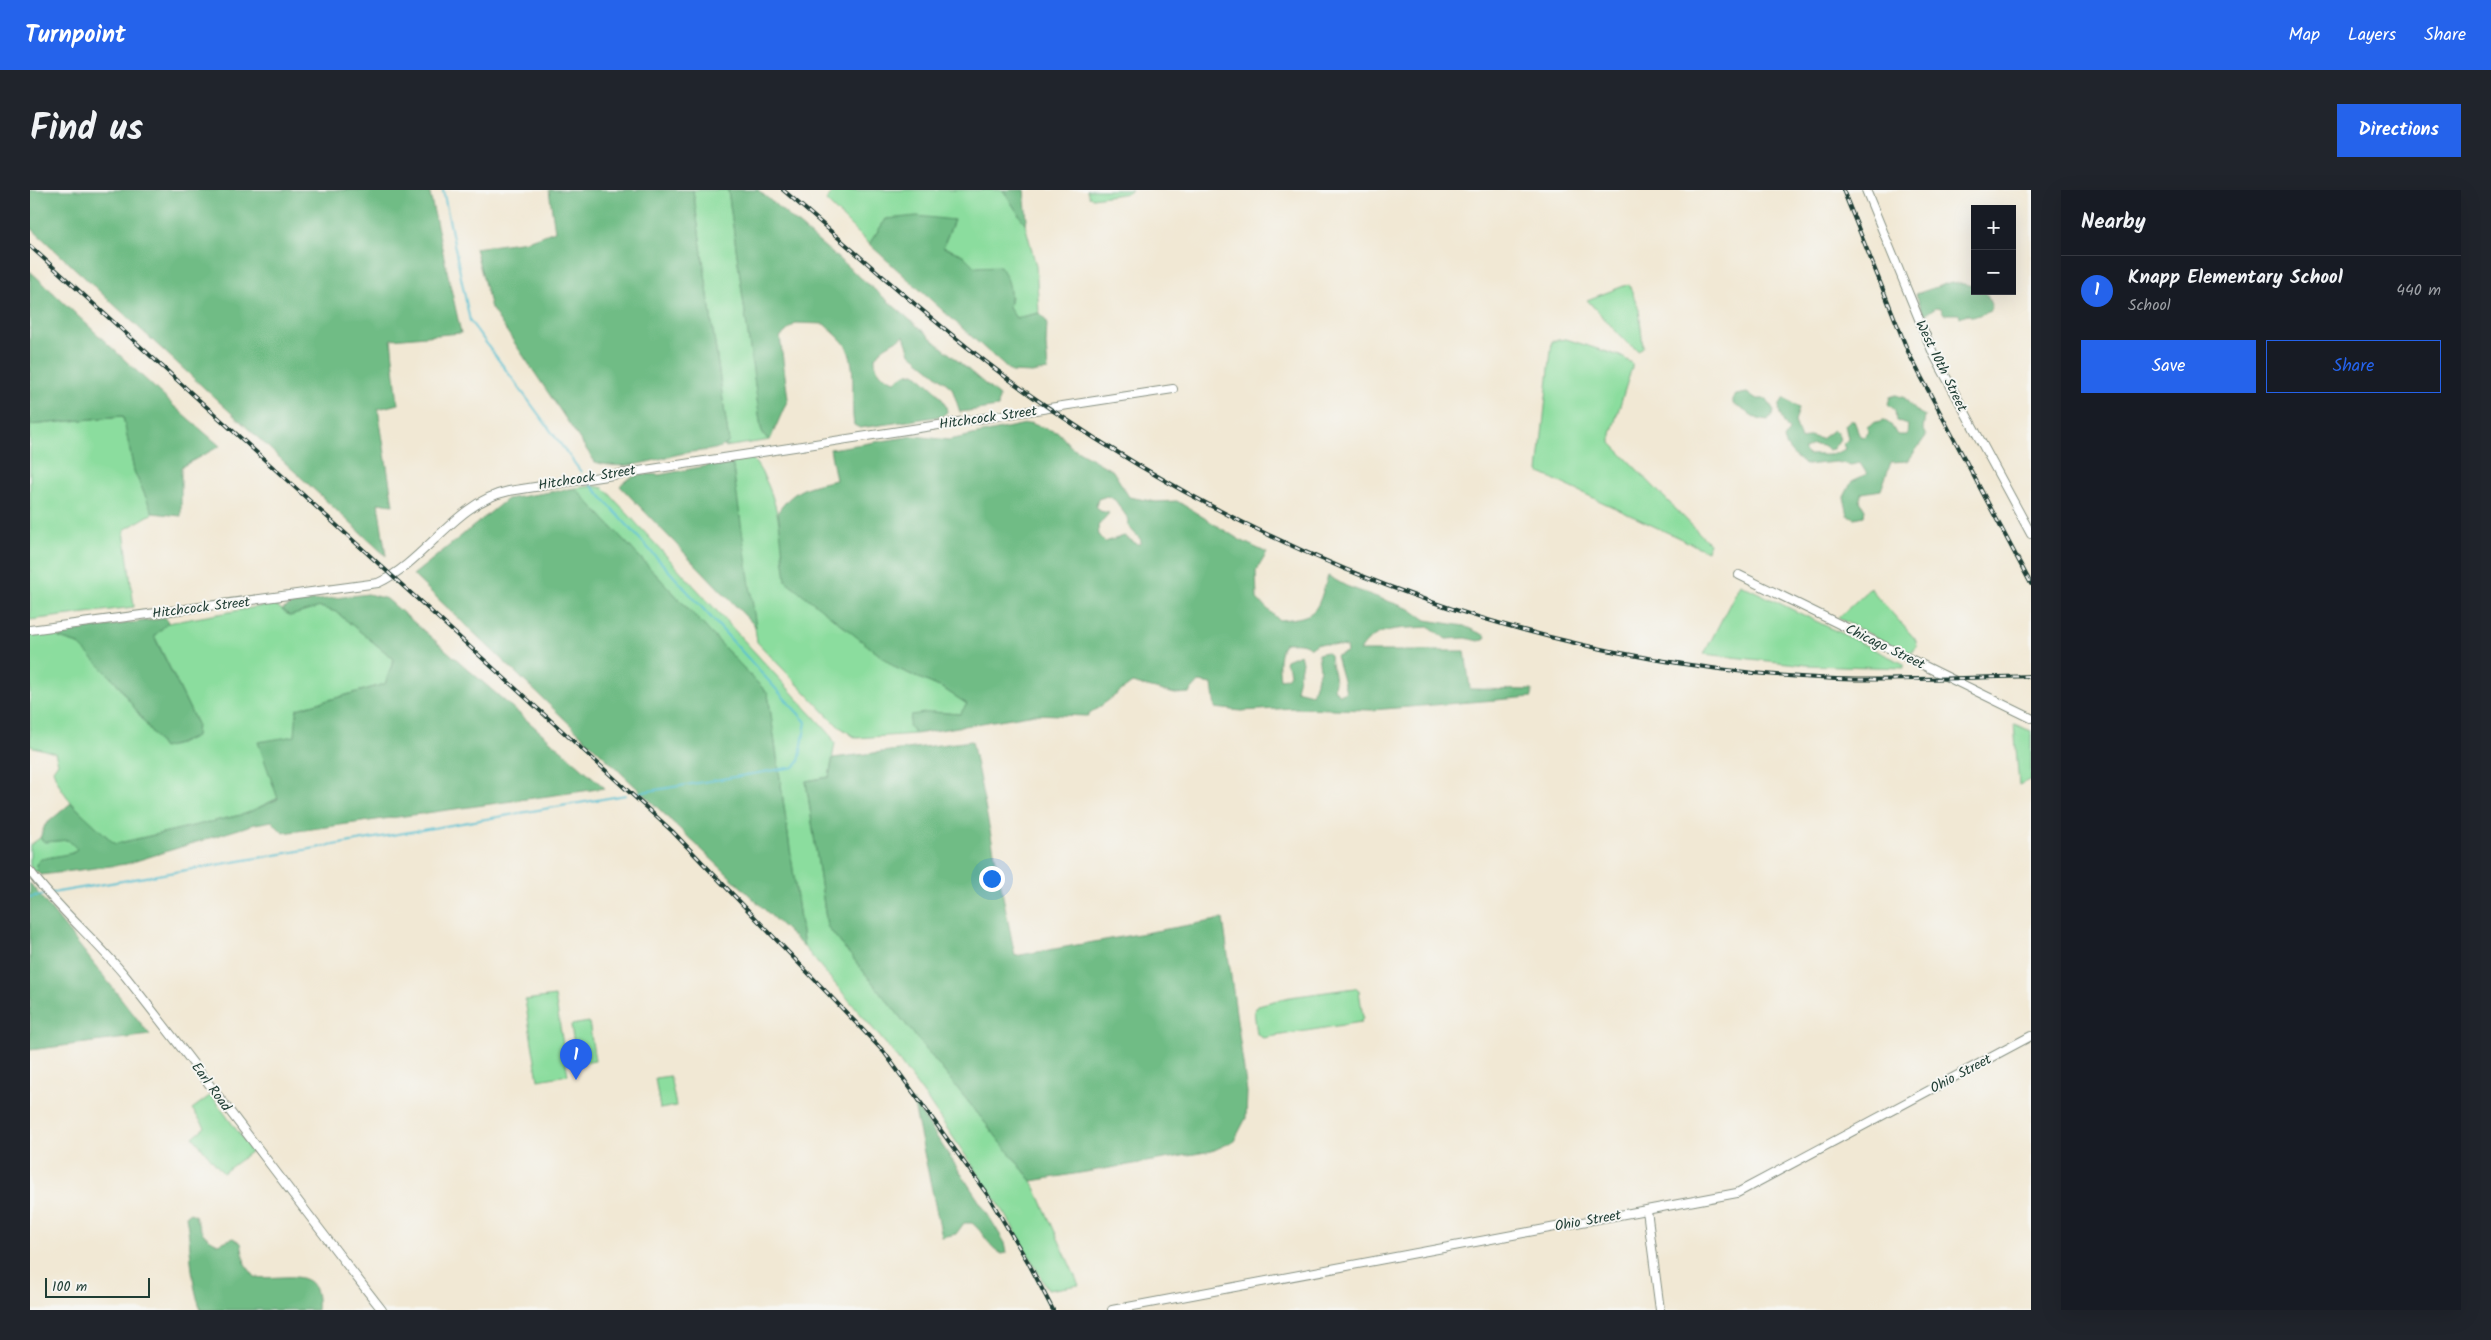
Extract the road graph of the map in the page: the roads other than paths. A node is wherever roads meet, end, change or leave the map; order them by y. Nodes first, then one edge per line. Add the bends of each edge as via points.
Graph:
1 (1866, 190) edge
2 (1173, 389) dead end
3 (2031, 534) edge
4 (1739, 575) dead end
5 (30, 630) edge
6 (2031, 718) edge
7 (32, 873) edge
8 (2031, 1036) edge
9 (1647, 1210) junction
10 (382, 1310) edge
11 (1112, 1310) edge
12 (1660, 1310) edge

1 - 3 street, West 10th Street via 1933,353
2 - 5 street, Hitchcock Street via 504,492 488,498 463,515 392,576 378,584
4 - 6 street, Chicago Street
7 - 10 street, Earl Road via 108,954
8 - 9 street, Ohio Street via 1749,1189 1724,1197
9 - 11 street, Ohio Street
9 - 12 street

